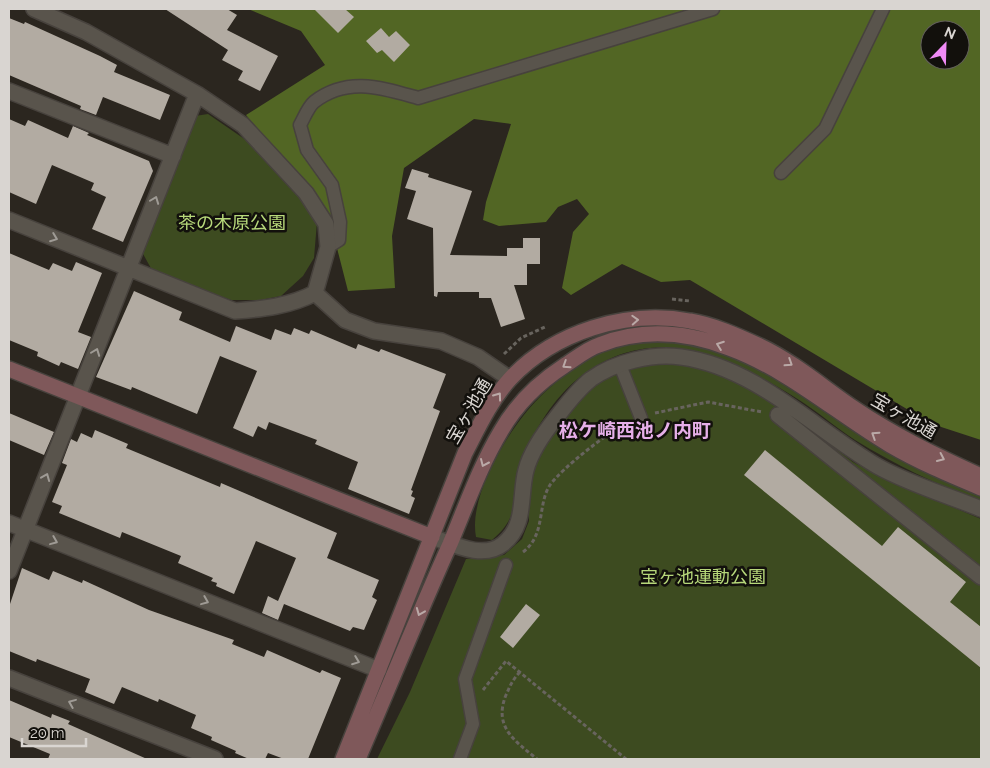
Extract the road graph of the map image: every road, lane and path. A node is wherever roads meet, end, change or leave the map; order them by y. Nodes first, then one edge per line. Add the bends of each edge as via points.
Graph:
1 (34, 9) edge
2 (713, 9) edge
3 (883, 9) edge
4 (9, 91) edge
5 (197, 94) junction
6 (173, 156) junction
7 (781, 173) dead end
8 (9, 220) edge
9 (328, 247) junction
10 (129, 267) junction
11 (315, 293) junction
12 (620, 365) junction
13 (9, 370) edge
14 (510, 379) junction
15 (78, 397) junction
16 (778, 415) joint
17 (641, 418) junction
18 (981, 476) edge
19 (981, 488) edge
20 (981, 509) edge
21 (9, 523) edge
22 (25, 530) junction
23 (432, 536) junction
24 (450, 543) junction
25 (506, 564) joint
26 (9, 572) edge
27 (981, 576) edge
28 (379, 670) junction
29 (520, 672) junction
30 (9, 678) edge
31 (486, 687) dead end
32 (215, 759) edge
33 (343, 759) edge
34 (358, 759) edge
35 (460, 759) edge
36 (537, 759) edge
37 (626, 759) edge

1 - 5 street via 86,32
2 - 9 lane via 418,98 374,86 340,89 313,103 300,125 307,150 332,185 340,222 339,240
3 - 7 lane via 825,129
4 - 6 street
5 - 6 street
5 - 9 street via 243,125 306,193 326,224
10 -> 6 street
8 -> 10 street
9 - 11 street
10 - 11 street via 235,312 298,302
15 -> 10 street
11 - 14 street via 345,320 374,331 441,341 478,357
12 - 17 lane
12 - 20 street via 659,356 680,356 723,370 756,384 879,467
12 - 24 street via 591,380 573,396 534,450 526,469 519,523 503,544 477,551
13 - 15 street
14 -> 18 street, 宝ヶ池通 via 534,358 587,329 618,321 688,320 762,347 908,442
23 -> 14 street, 宝ヶ池通 via 465,453 494,400
22 -> 15 street
15 - 23 street
16 - 17 path via 708,402 664,409
16 - 27 street
17 - 25 path via 623,425 590,447 550,485 538,531 528,548
19 -> 24 street, 宝ヶ池通 via 890,445 758,360 701,338 650,334 597,345 529,392 501,430
21 - 22 street
22 - 26 street
22 -> 28 street
23 - 24 street
23 - 28 street, 宝ヶ池通
24 -> 34 street, 宝ヶ池通
25 - 35 lane via 465,678 474,724
28 - 33 street, 宝ヶ池通
29 - 31 path via 506,661
29 - 36 path via 513,679 501,715 512,739
29 - 37 path
32 -> 30 street

